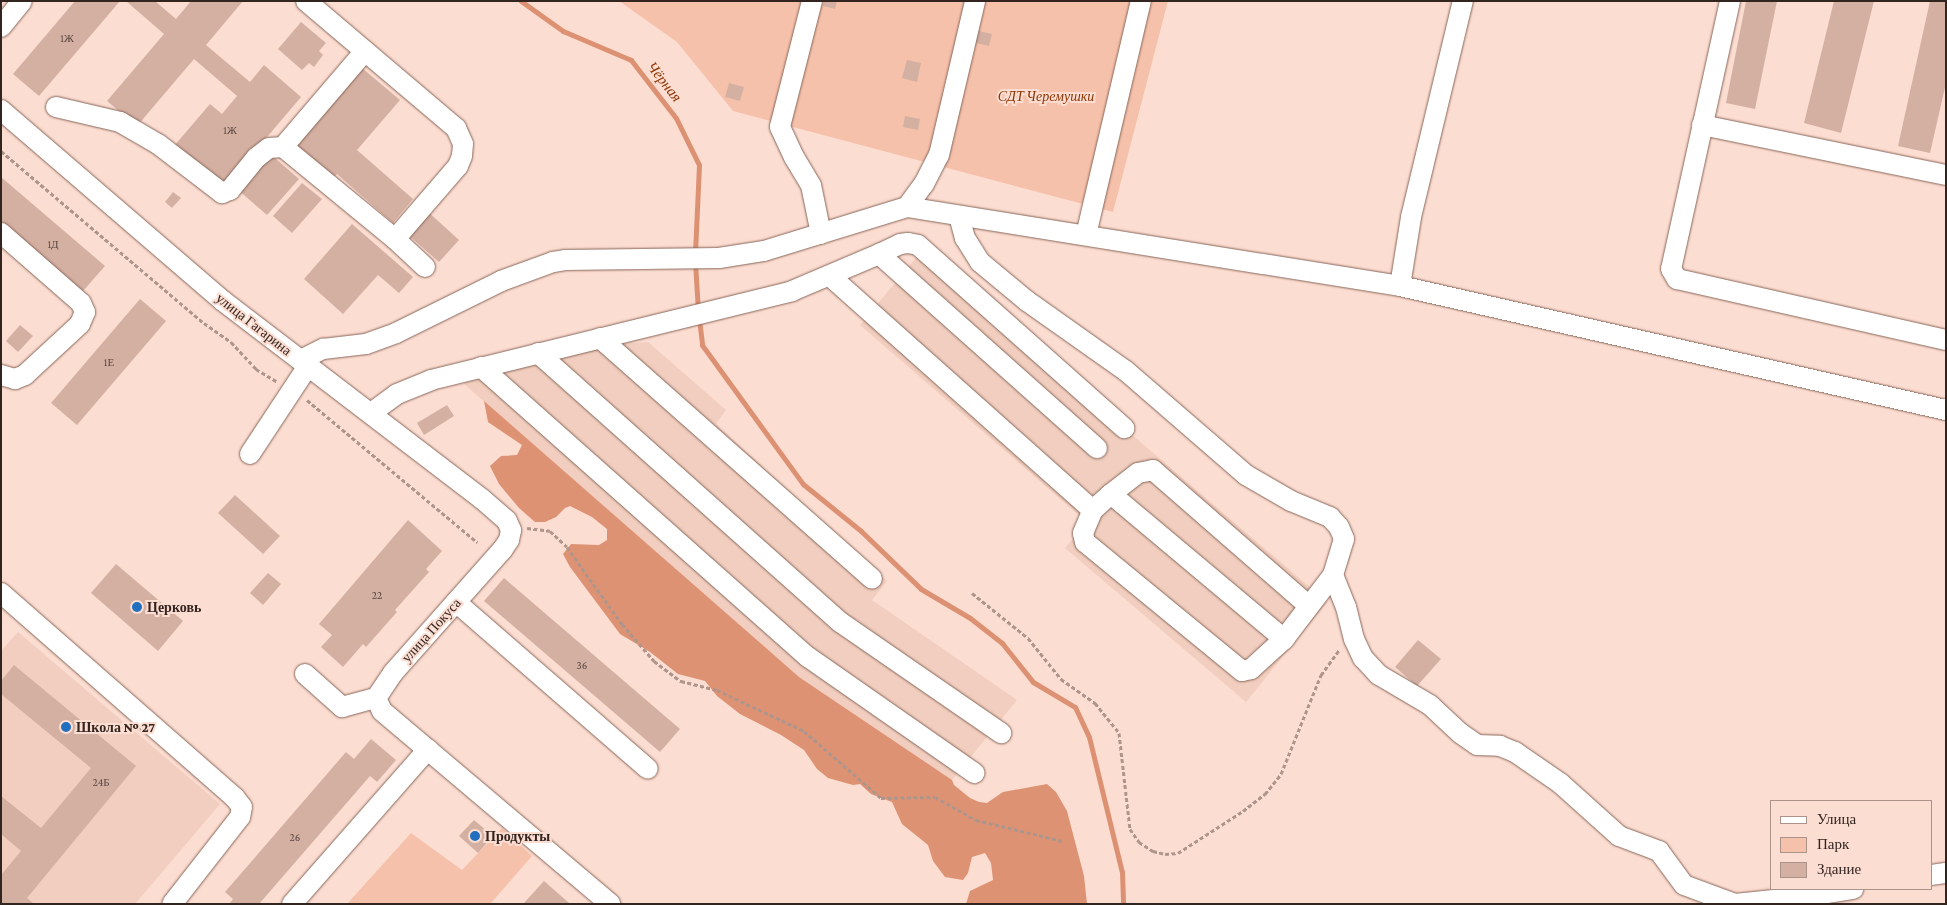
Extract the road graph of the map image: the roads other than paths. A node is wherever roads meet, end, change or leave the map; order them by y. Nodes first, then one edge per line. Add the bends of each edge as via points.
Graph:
1 (22, 1) edge
2 (306, 1) edge
3 (812, 1) edge
4 (975, 1) edge
5 (1142, 1) edge
6 (1463, 1) edge
7 (1730, 1) edge
8 (1, 27) edge
9 (365, 51) junction
10 (56, 107) dead end
11 (1, 110) edge
12 (1702, 125) junction
13 (283, 147) junction
14 (1946, 176) edge
15 (907, 207) junction
16 (959, 216) junction
17 (1, 233) edge
18 (821, 234) junction
19 (1086, 235) junction
20 (395, 239) junction
21 (879, 254) junction
22 (425, 267) dead end
23 (830, 276) junction
24 (1400, 286) junction
25 (600, 338) junction
26 (1946, 340) edge
27 (538, 353) junction
28 (305, 363) junction
29 (481, 367) junction
30 (1, 375) edge
31 (1946, 410) edge
32 (371, 413) junction
33 (1124, 428) dead end
34 (1097, 448) dead end
35 (250, 454) dead end
36 (1111, 494) junction
37 (1093, 510) junction
38 (1333, 575) junction
39 (872, 579) dead end
40 (4, 602) edge
41 (456, 602) junction
42 (1309, 606) junction
43 (1284, 639) junction
44 (305, 674) dead end
45 (376, 698) junction
46 (1001, 733) dead end
47 (428, 749) junction
48 (648, 769) dead end
49 (974, 773) dead end
50 (1946, 873) edge
51 (1932, 875) edge
52 (1847, 890) edge
53 (599, 901) edge
54 (172, 904) edge
55 (292, 904) edge

1 - 8 street
2 - 9 street
3 - 18 street via 780,127 811,185
4 - 15 street via 940,155
5 - 19 street
6 - 24 street via 1411,217
7 - 12 street
9 - 13 street
9 - 20 street via 456,128 463,144 458,166
10 - 13 street via 120,122 158,144 222,193 230,190 256,158 269,148
11 - 28 street, улица Гагарина via 223,301
12 - 14 street
12 - 26 street via 1670,269 1677,279
13 - 20 street
15 - 16 street
15 - 18 street, улица Гагарина
16 - 19 street
16 - 38 street via 965,238 980,262 1026,301 1126,372 1246,475 1291,501 1330,517 1344,539
17 - 30 street via 82,303 85,312 80,324 25,375 15,379
18 - 28 street, улица Гагарина via 764,251 719,258 553,262 501,281 396,333 366,344 323,349
19 - 24 street
20 - 22 street
21 - 23 street
21 - 33 street via 900,244 918,245
21 - 34 street
23 - 25 street via 792,291
23 - 37 street
24 - 31 street
25 - 27 street
25 - 39 street
27 - 29 street
27 - 46 street via 840,622
28 - 32 street
28 - 35 street via 292,390
29 - 32 street via 431,380 398,394
29 - 49 street via 808,657
32 - 41 street, улица Покуса via 507,521 511,530 509,540
36 - 37 street
36 - 42 street via 1138,473 1153,470
36 - 43 street
37 - 43 street via 1083,533 1086,542 1242,671 1252,669
38 - 42 street
38 - 52 street via 1354,639 1363,658 1379,675 1430,705 1460,734 1477,745 1500,746 1522,757 1560,783 1619,836 1659,851 1684,885 1735,904
40 - 54 street via 242,806 240,817
41 - 45 street, улица Покуса via 393,673
41 - 48 street
42 - 43 street
44 - 45 street via 342,707
45 - 47 street via 382,711
47 - 53 street
47 - 55 street
50 - 51 street

